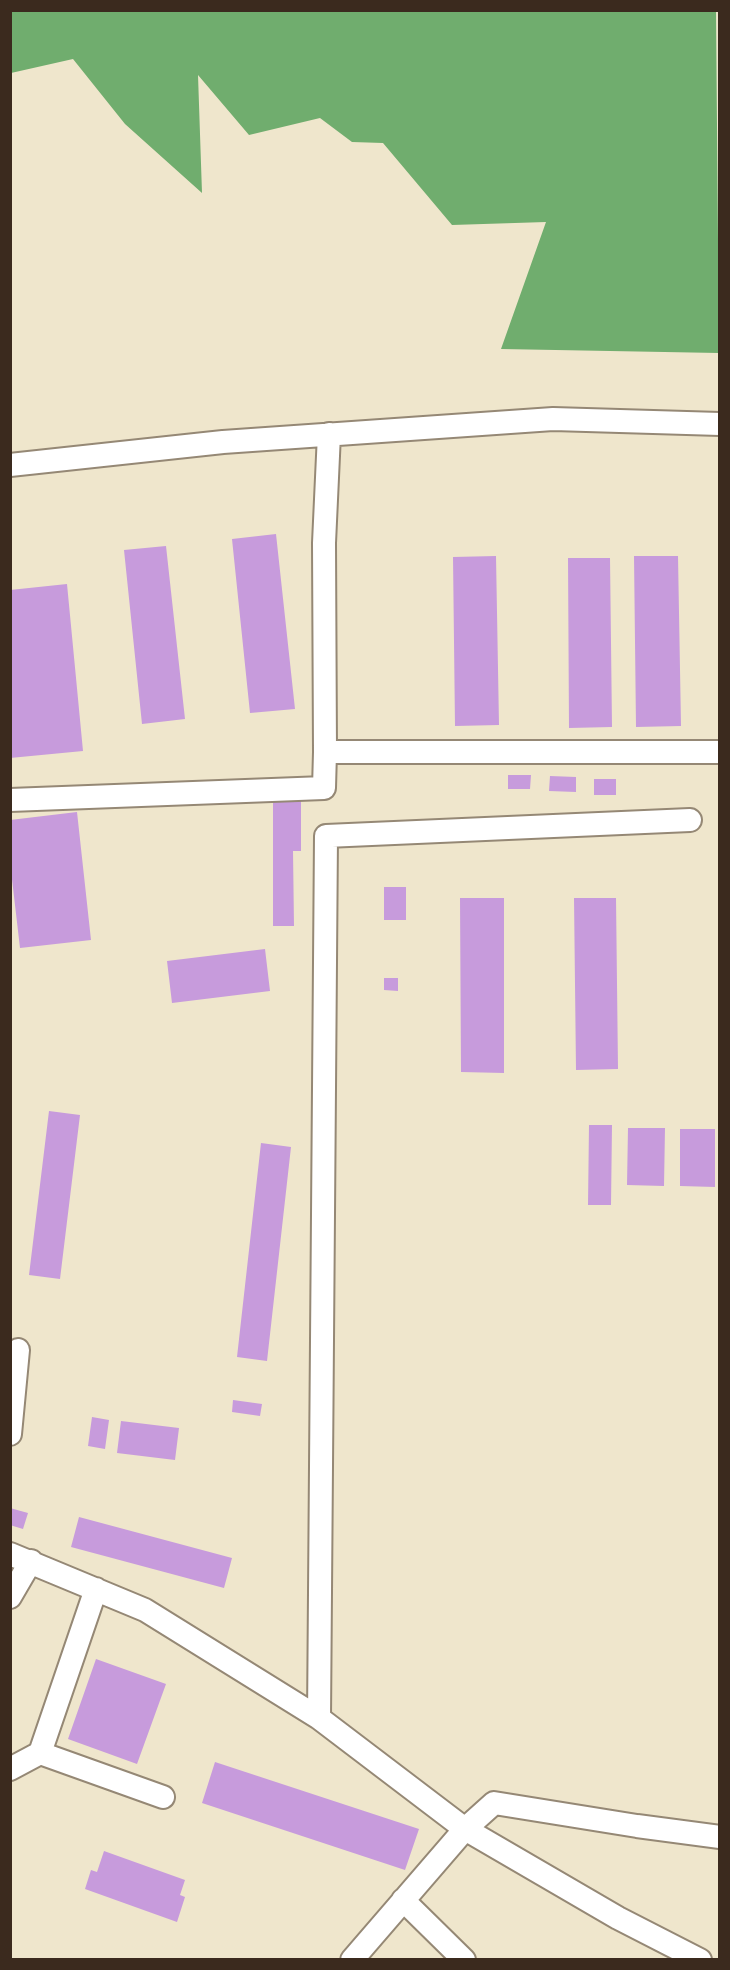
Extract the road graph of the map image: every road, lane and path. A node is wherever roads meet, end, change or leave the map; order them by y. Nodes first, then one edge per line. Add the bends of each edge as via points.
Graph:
1 (720, 424) edge
2 (329, 434) junction
3 (10, 465) edge
4 (325, 752) junction
5 (720, 752) edge
6 (10, 800) edge
7 (690, 820) dead end
8 (18, 1350) dead end
9 (10, 1434) edge
10 (21, 1557) edge
11 (96, 1589) junction
12 (10, 1597) edge
13 (319, 1718) junction
14 (40, 1753) junction
15 (10, 1769) edge
16 (163, 1797) dead end
17 (465, 1829) junction
18 (720, 1837) edge
19 (403, 1900) junction
20 (352, 1959) edge
21 (465, 1959) edge
22 (700, 1959) edge

1 - 2 street via 553,419
2 - 3 street
2 - 4 street via 324,543
4 - 5 street
4 - 6 street via 324,788
7 - 13 street via 326,836
8 - 9 street
10 - 11 street
10 - 12 street
11 - 13 street via 145,1610
11 - 14 street
13 - 17 street
14 - 15 street
14 - 16 street
17 - 18 street via 494,1803
17 - 19 street
17 - 22 street via 618,1918
19 - 20 street
19 - 21 street

